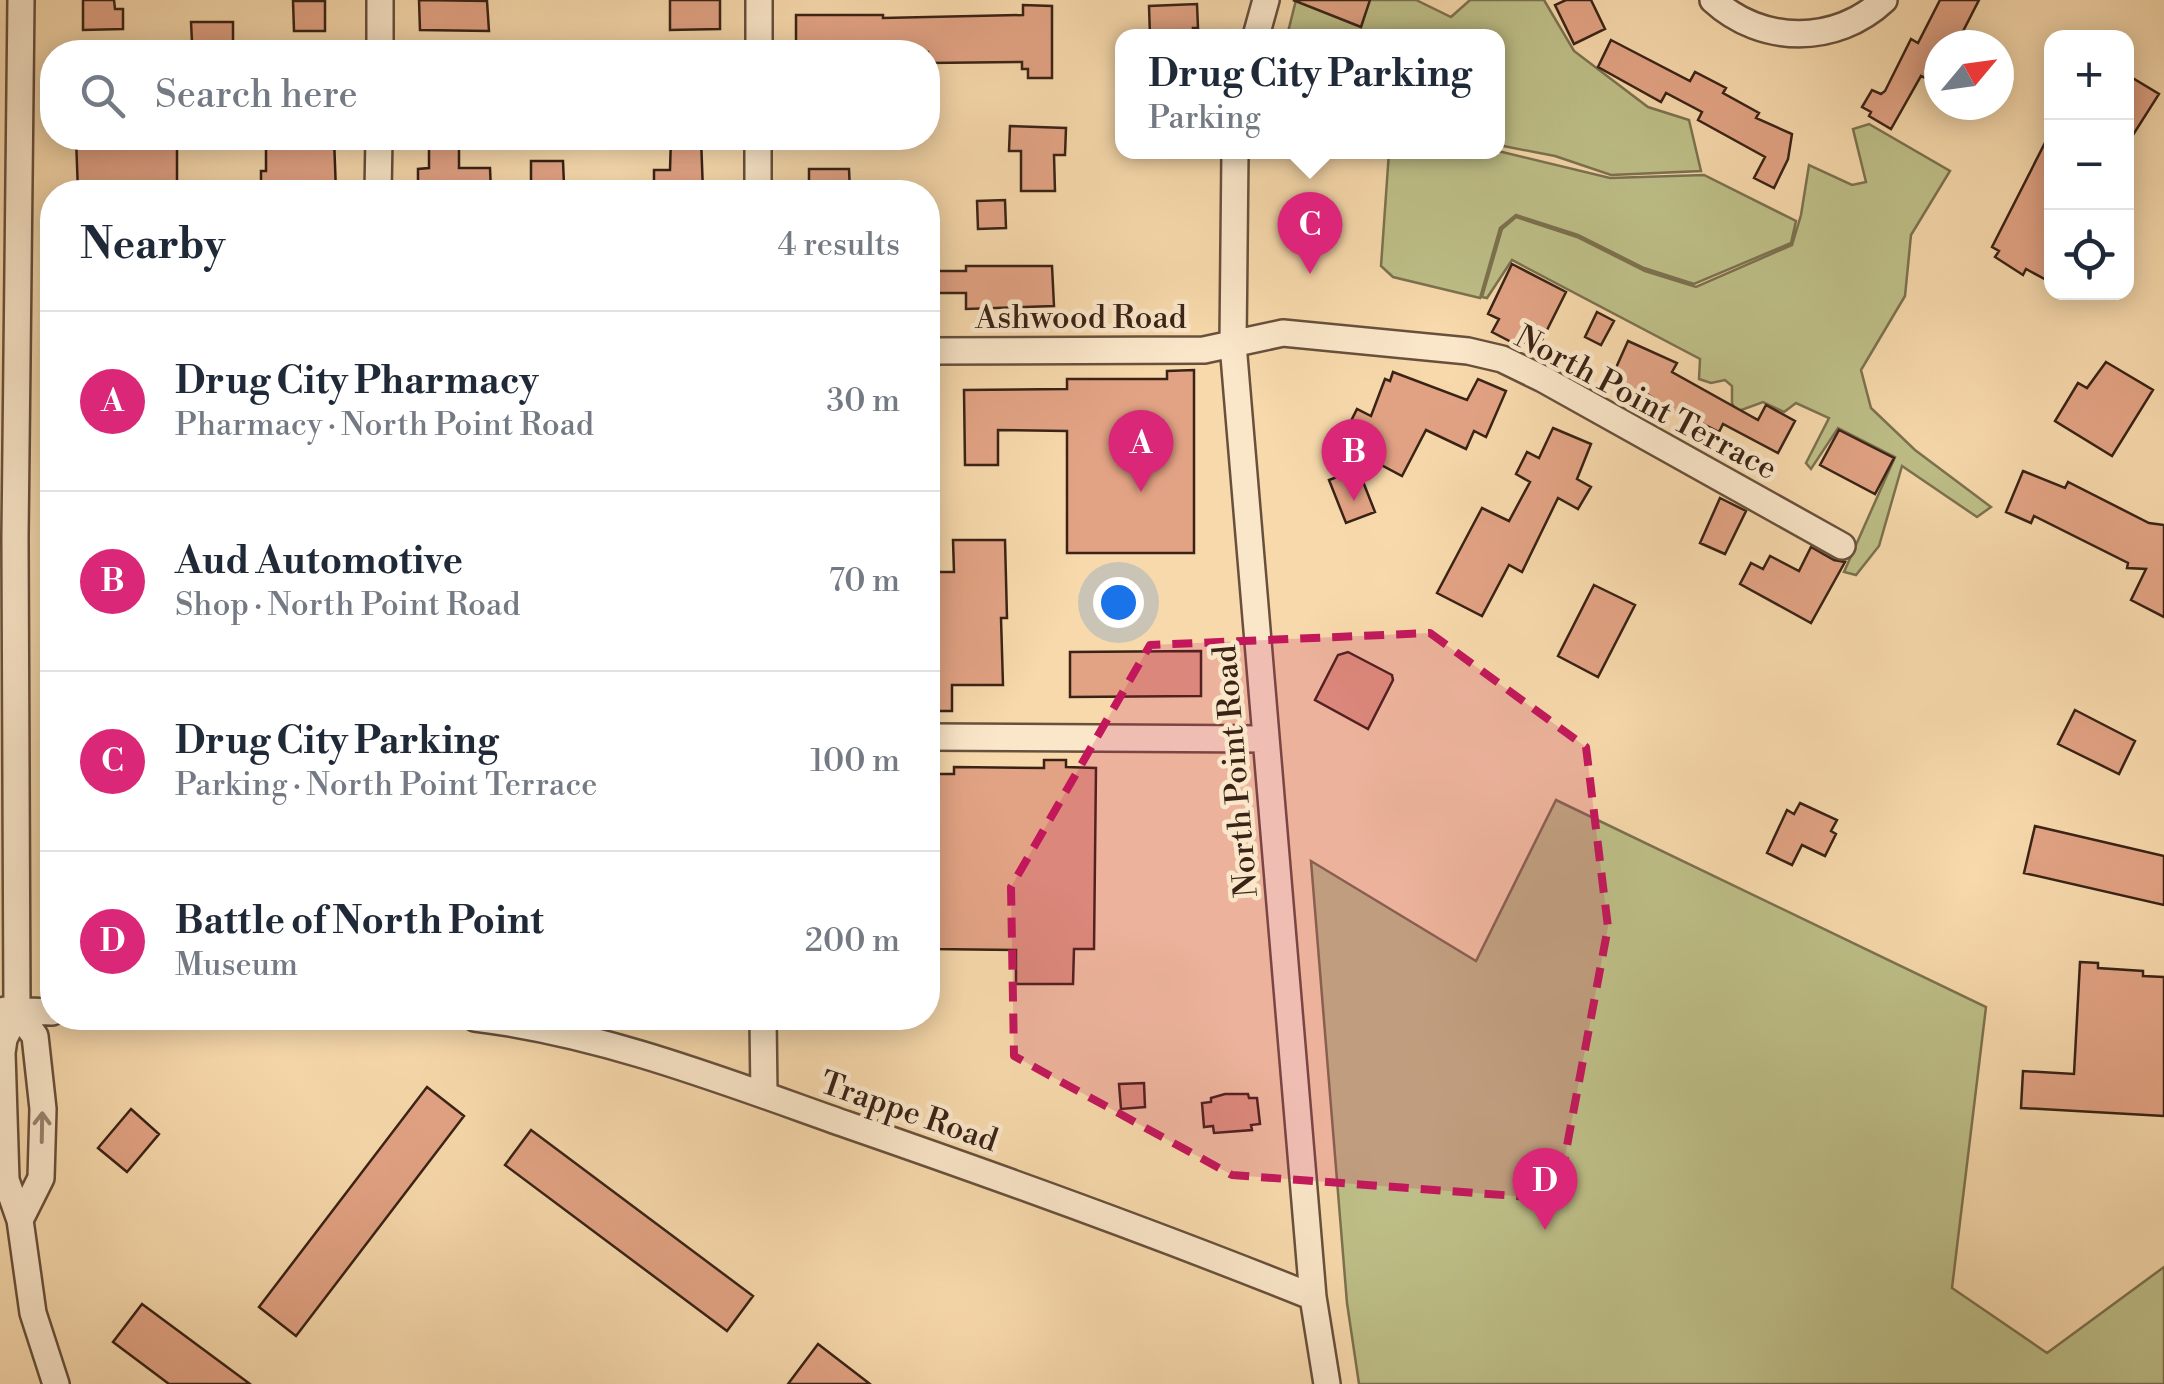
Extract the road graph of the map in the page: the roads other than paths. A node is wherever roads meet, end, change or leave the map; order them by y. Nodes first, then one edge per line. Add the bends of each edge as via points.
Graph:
1 (21, 0) edge
2 (380, 0) edge
3 (759, 0) edge
4 (1266, 0) edge
5 (1714, 0) edge
6 (1884, 0) edge
7 (1258, 29) edge
8 (380, 40) edge
9 (759, 40) edge
10 (11, 147) edge
11 (378, 150) edge
12 (758, 150) edge
13 (1235, 159) edge
14 (378, 180) edge
15 (758, 180) edge
16 (1234, 344) junction
17 (940, 351) edge
18 (8, 536) edge
19 (1842, 546) dead end
20 (940, 737) edge
21 (1266, 739) junction
22 (8, 1011) edge
23 (40, 1012) edge
24 (551, 1030) edge
25 (763, 1030) edge
26 (764, 1095) junction
27 (20, 1220) junction
28 (1313, 1296) junction
29 (56, 1384) edge
30 (1327, 1384) edge

1 - 10 street
2 - 8 street
3 - 9 street
4 - 7 street
5 - 6 street via 1744,22 1798,36 1853,22
10 - 18 street
11 - 14 street
12 - 15 street
13 - 16 street, North Point Road
16 - 17 street, Ashwood Road via 1204,350
16 - 19 street, North Point Terrace via 1283,333 1436,346 1502,359
16 - 21 street, North Point Road
18 - 22 street
20 - 21 street
21 - 28 street, North Point Road
22 - 23 street
22 - 27 street via 2,1053 6,1180
27 -> 22 street via 41,1178 43,1109 35,1036
24 - 26 street, Trappe Road
25 - 26 street
26 - 28 street, Trappe Road via 1137,1226
27 - 29 street via 33,1312
28 - 30 street, North Point Road

